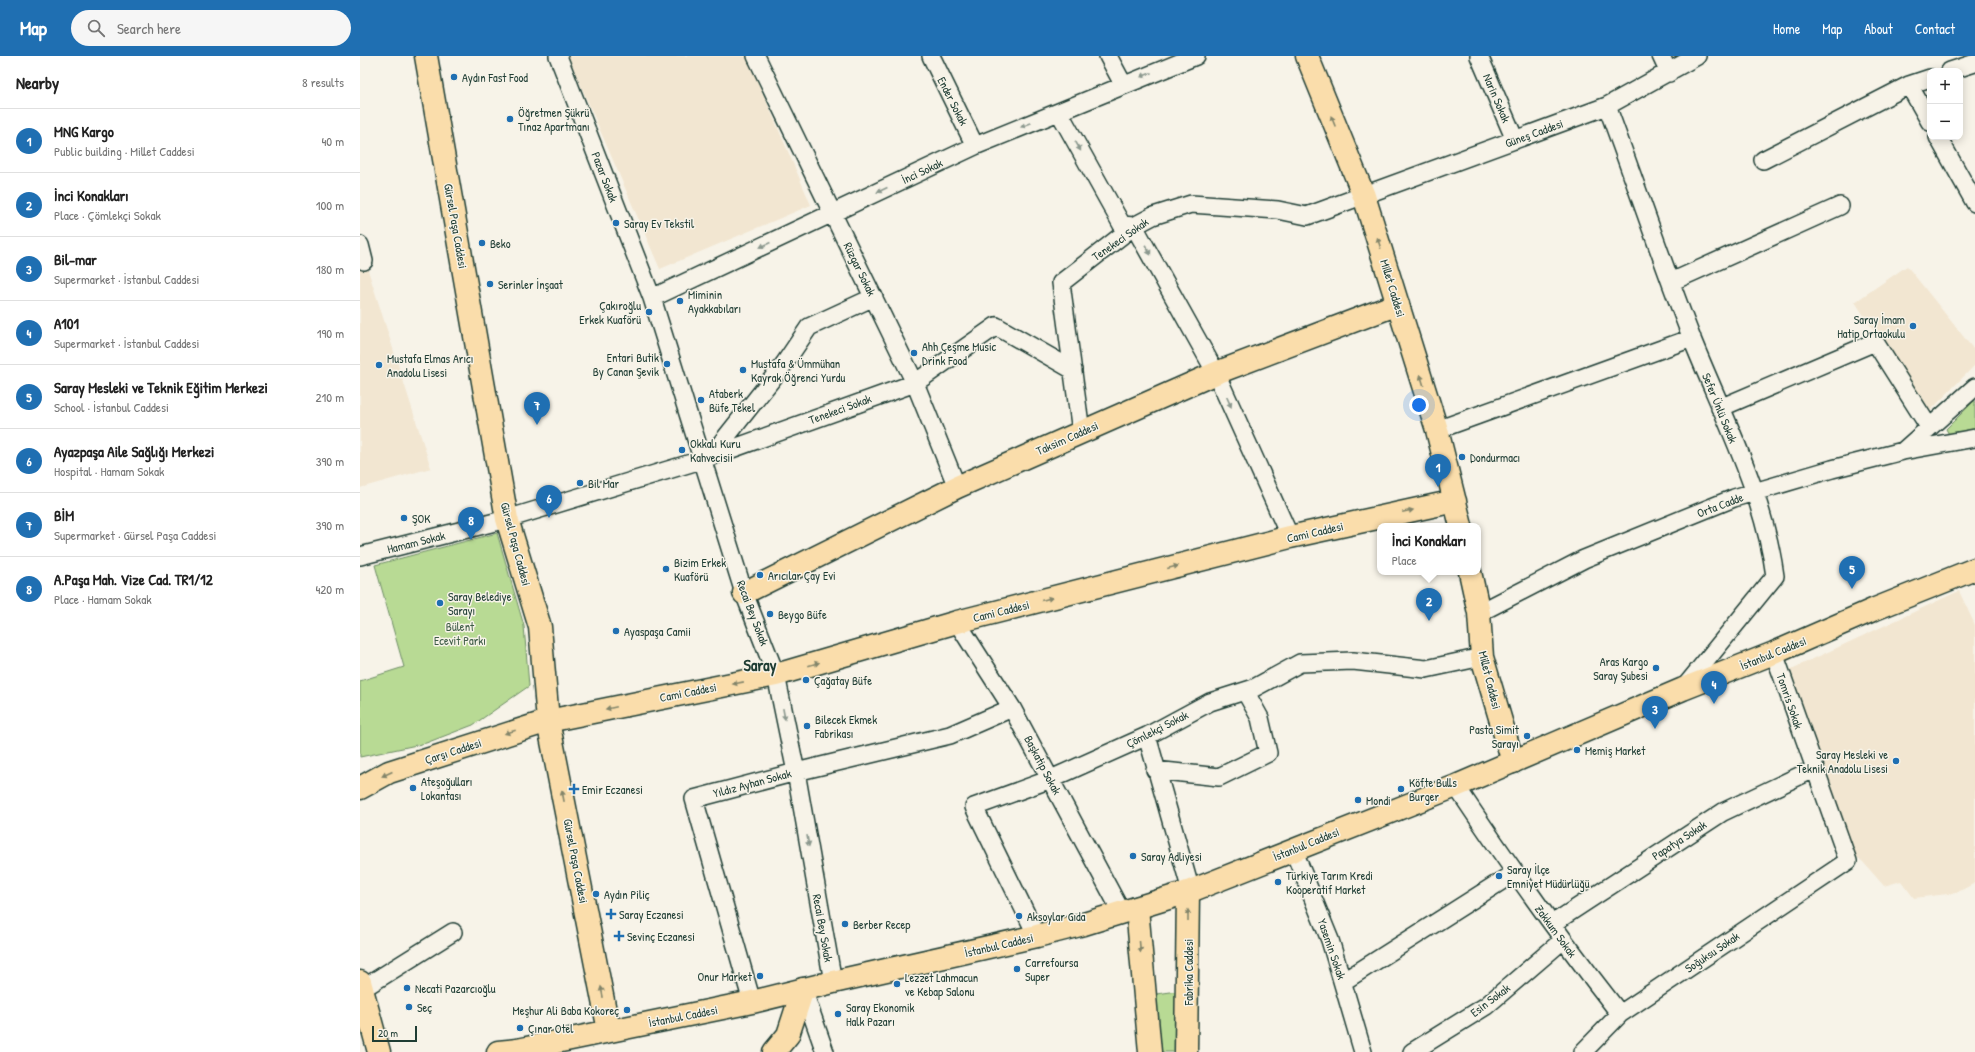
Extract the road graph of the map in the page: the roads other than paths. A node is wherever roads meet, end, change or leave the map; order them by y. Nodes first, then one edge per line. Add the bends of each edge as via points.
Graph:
1 (426, 56) edge
2 (558, 56) edge
3 (756, 56) edge
4 (931, 56) edge
5 (1108, 56) edge
6 (1196, 56) edge
7 (1307, 56) edge
8 (1480, 56) edge
9 (1661, 56) edge
10 (1697, 56) edge
11 (1975, 63) edge
12 (1959, 68) edge
13 (1668, 72) junction
14 (1927, 79) edge
15 (1123, 84) junction
16 (1909, 85) junction
17 (1607, 106) junction
18 (1059, 112) junction
19 (1927, 117) edge
20 (1515, 140) junction
21 (1940, 140) edge
22 (976, 146) junction
23 (1763, 160) dead end
24 (1364, 196) junction
25 (1975, 202) edge
26 (1840, 206) dead end
27 (833, 213) junction
28 (1134, 226) junction
29 (1671, 282) junction
30 (874, 297) junction
31 (652, 298) junction
32 (1398, 304) junction
33 (1692, 338) junction
34 (1073, 370) junction
35 (1216, 373) junction
36 (915, 382) junction
37 (1975, 387) edge
38 (1720, 408) junction
39 (1929, 427) junction
40 (1437, 430) junction
41 (1081, 432) junction
42 (1975, 438) edge
43 (1903, 451) junction
44 (706, 458) junction
45 (957, 486) junction
46 (1754, 492) junction
47 (1455, 501) junction
48 (507, 519) junction
49 (1459, 523) edge
50 (1290, 537) junction
51 (360, 556) edge
52 (1975, 569) edge
53 (1471, 575) edge
54 (744, 593) junction
55 (1479, 613) junction
56 (957, 622) junction
57 (1774, 653) junction
58 (1482, 657) junction
59 (776, 675) junction
60 (1683, 689) junction
61 (1245, 691) junction
62 (1012, 708) junction
63 (548, 721) junction
64 (1147, 736) junction
65 (1513, 762) junction
66 (1814, 769) junction
67 (1155, 770) junction
68 (796, 772) junction
69 (1052, 779) junction
70 (1456, 786) junction
71 (360, 788) edge
72 (1293, 849) junction
73 (1848, 861) joint
74 (1514, 872) junction
75 (1189, 891) junction
76 (1129, 911) junction
77 (1552, 924) junction
78 (453, 932) dead end
79 (1037, 936) junction
80 (1562, 940) junction
81 (1344, 981) junction
82 (833, 982) junction
83 (361, 985) edge
84 (803, 989) junction
85 (752, 1002) junction
86 (1620, 1014) junction
87 (609, 1030) junction
88 (379, 1052) edge
89 (498, 1052) edge
90 (774, 1052) edge
91 (825, 1052) edge
92 (1150, 1052) edge
93 (1186, 1052) edge
94 (1363, 1052) edge
95 (1412, 1052) edge
96 (1583, 1052) edge

1 - 48 main road, Gürsel Paşa Caddesi
2 - 31 street, Pazar Sokak
3 - 27 street, Rüzgar Sokak
4 - 22 street, Ender Sokak
5 - 15 street
6 -> 15 street, İnci Sokak
24 -> 7 main road, Millet Caddesi
8 - 20 street, Narin Sokak
9 - 13 street
10 - 13 street, Güneş Caddesi
11 - 12 street
13 - 17 street, Güneş Caddesi
14 - 16 street
15 - 18 street, İnci Sokak
16 - 19 street
16 - 23 street
17 - 20 street, Güneş Caddesi
17 - 29 street, Sefer Ünlü Sokak
18 -> 22 street, İnci Sokak
18 -> 28 street via 1122,225
20 - 24 street, Güneş Caddesi
21 - 25 street
22 -> 27 street, İnci Sokak
24 - 28 street, Tenekeci Sokak via 1307,216 1278,210 1191,204 1153,216
32 -> 24 main road, Millet Caddesi
26 - 29 street
27 - 30 street, Rüzgar Sokak
27 -> 31 street, İnci Sokak
28 - 34 street, Tenekeci Sokak via 1061,283
28 -> 35 street
29 - 33 street, Sefer Ünlü Sokak
30 - 36 street, Rüzgar Sokak
30 - 44 street via 809,327 784,364
31 - 44 street, Recai Bey Sokak
32 - 35 main road, Taksim Caddesi
40 -> 32 main road, Millet Caddesi
33 - 38 street, Sefer Ünlü Sokak
33 - 40 street
34 - 36 street, Tenekeci Sokak via 996,326
34 - 41 street, Tenekeci Sokak
35 - 41 main road, Taksim Caddesi
35 -> 50 street
36 - 44 street, Tenekeci Sokak
36 - 45 street, Rüzgar Sokak
37 - 39 street
38 - 39 street via 1875,342
38 - 46 street, Sefer Ünlü Sokak
39 - 43 street
40 - 47 main road, Millet Caddesi
41 - 45 main road, Taksim Caddesi
42 - 43 street, Orta Cadde
43 - 46 street, Orta Cadde
44 - 48 street, Hamam Sokak
44 - 54 street, Recai Bey Sokak
45 - 54 main road, Taksim Caddesi
46 - 55 street, Orta Cadde via 1584,559
46 - 60 street, Sefer Ünlü Sokak via 1770,544 1775,576
47 - 49 main road, Millet Caddesi
50 -> 47 main road, Cami Caddesi
48 - 51 street, Hamam Sokak
48 - 63 main road, Gürsel Paşa Caddesi via 540,627
56 -> 50 main road, Cami Caddesi
52 - 57 main road, İstanbul Caddesi
53 - 55 main road, Millet Caddesi
54 - 59 street, Recai Bey Sokak
55 - 58 main road, Millet Caddesi
59 -> 56 main road, Cami Caddesi
56 - 62 street, Başkatip Sokak
57 - 60 main road, İstanbul Caddesi
57 - 66 street, Tomris Sokak
58 - 61 street, Çömlekçi Sokak via 1426,669 1353,662 1300,663
58 - 65 main road, Millet Caddesi
59 -> 63 main road, Cami Caddesi
59 -> 68 street, Recai Bey Sokak
60 - 65 main road, İstanbul Caddesi
61 - 64 street, Çömlekçi Sokak via 1210,702
61 - 67 street via 1260,718 1268,753 1219,778
62 - 68 street, Yıldız Ayhan Sokak via 950,735
62 - 69 street, Başkatip Sokak
63 -> 71 main road, Çarşı Caddesi via 389,772
87 -> 63 main road, Gürsel Paşa Caddesi
64 - 67 street
64 - 69 street, Çömlekçi Sokak
65 - 70 main road, İstanbul Caddesi
66 - 73 street, Tomris Sokak
66 - 77 street, Papatya Sokak via 1723,812
67 - 75 street
68 -> 82 street, Recai Bey Sokak
68 - 85 street, Yıldız Ayhan Sokak via 694,799
69 - 76 street, Başkatip Sokak
69 - 79 street, Çömlekçi Sokak via 974,807
70 - 72 main road, İstanbul Caddesi
70 - 74 street, Zakkum Sokak
72 - 75 main road, İstanbul Caddesi
72 - 81 street, Yasemin Sokak
73 - 86 street, Soğuksu Sokak
74 - 77 street, Zakkum Sokak
74 - 81 street
75 - 76 main road, İstanbul Caddesi
93 -> 75 main road, Fabrika Caddesi
76 - 79 main road, İstanbul Caddesi
76 -> 92 main road
77 - 80 street, Zakkum Sokak
78 - 83 street
79 - 82 main road, İstanbul Caddesi
80 - 86 street, Zakkum Sokak
80 - 95 street, Esin Sokak via 1486,1006
81 - 94 street, Yasemin Sokak
82 - 84 main road, İstanbul Caddesi
83 - 88 main road
84 - 85 main road, İstanbul Caddesi
84 - 90 main road via 788,1035
84 - 91 street
85 - 87 main road, İstanbul Caddesi
86 - 96 street, Soğuksu Sokak
87 - 89 main road, İstanbul Caddesi

